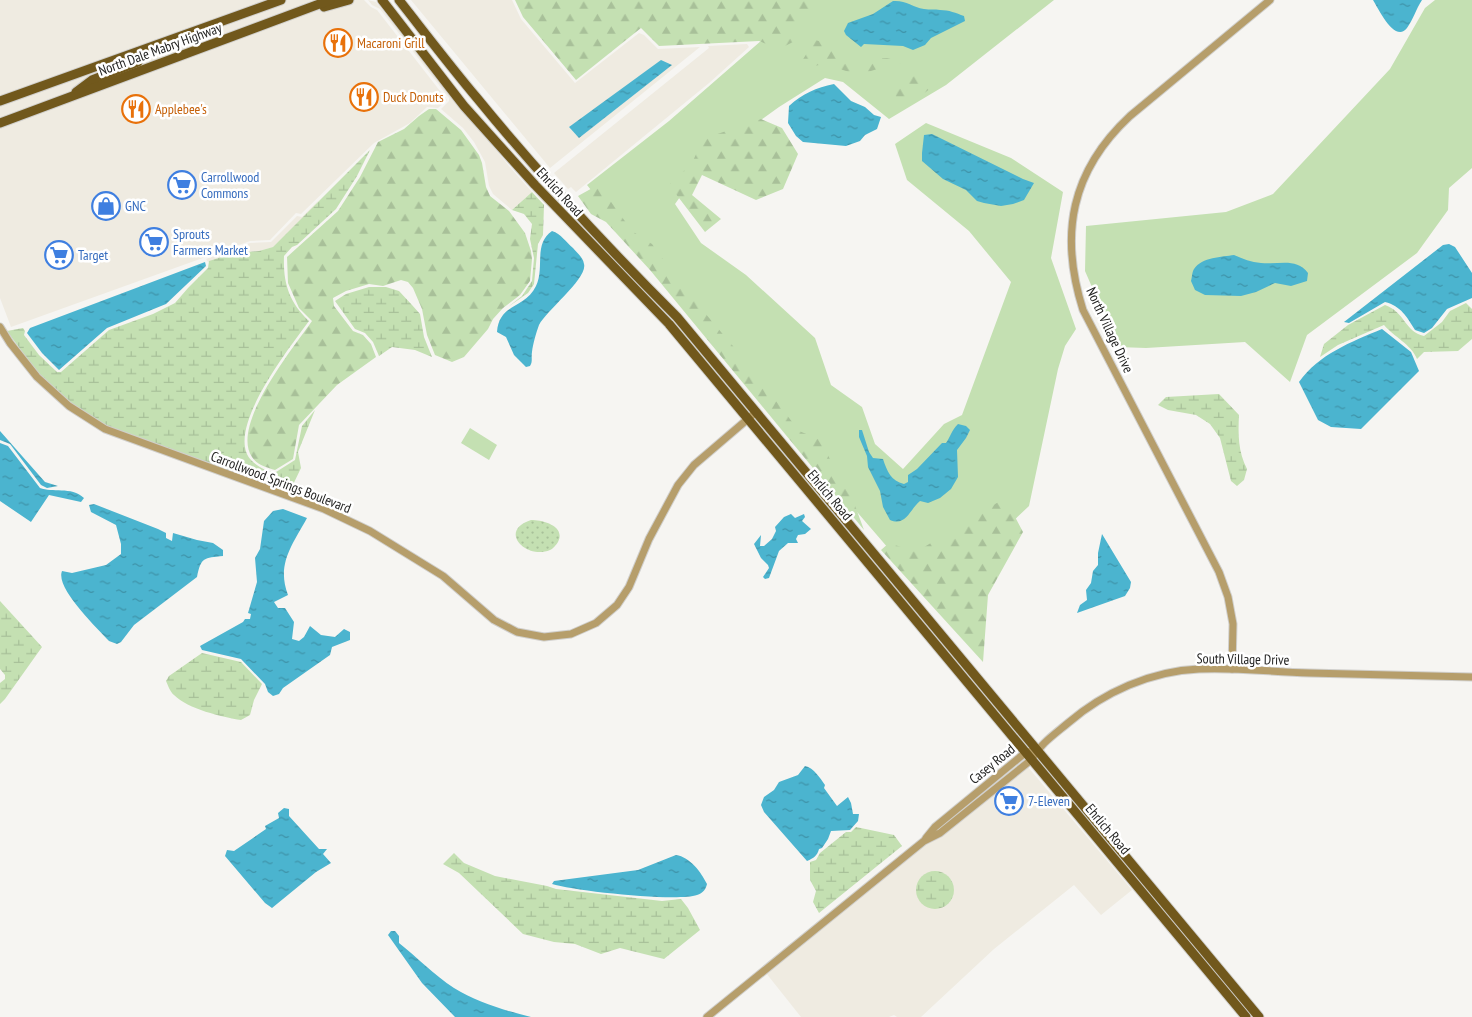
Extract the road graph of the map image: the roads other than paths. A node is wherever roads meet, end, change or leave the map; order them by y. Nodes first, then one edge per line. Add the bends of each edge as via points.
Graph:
1 (281, 0) edge
2 (330, 0) edge
3 (349, 0) edge
4 (382, 0) edge
5 (399, 0) edge
6 (405, 0) edge
7 (1270, 0) edge
8 (304, 10) junction
9 (410, 15) junction
10 (138, 52) junction
11 (70, 97) junction
12 (0, 102) edge
13 (0, 123) edge
14 (0, 327) edge
15 (753, 415) junction
16 (1232, 669) junction
17 (1472, 677) edge
18 (1037, 750) junction
19 (1028, 756) junction
20 (1208, 971) junction
21 (707, 1017) edge
22 (1246, 1017) edge
23 (1259, 1017) edge

1 - 10 main road, North Dale Mabry Highway
2 - 8 main road, North Dale Mabry Highway
3 - 8 main road
4 - 15 main road, Ehrlich Road via 469,112
5 - 9 main road, Ehrlich Road
6 - 9 main road
7 - 16 street, North Village Drive via 1109,137 1083,180 1071,233 1071,262 1083,310 1228,597 1233,624
8 - 11 main road, North Dale Mabry Highway
9 - 15 main road, Ehrlich Road via 477,99 676,317
10 - 11 main road via 138,62 92,80
10 - 12 main road, North Dale Mabry Highway
11 - 13 main road, North Dale Mabry Highway
14 - 15 street, Carrollwood Springs Boulevard via 37,377 69,406 105,429 339,516 443,576 494,620 517,632 544,637 571,634 596,623 617,605 629,587 649,539 678,485 694,466
15 - 18 main road, Ehrlich Road
15 - 19 main road, Ehrlich Road
16 - 17 street, South Village Drive
16 - 18 street, South Village Drive via 1179,671 1123,688 1082,710
18 - 19 street, Casey Road
18 - 23 main road, Ehrlich Road
19 - 20 main road, Ehrlich Road
19 - 21 street, Casey Road via 935,827 924,840
20 - 22 main road, Ehrlich Road
20 - 23 main road via 1214,972 1243,1007

